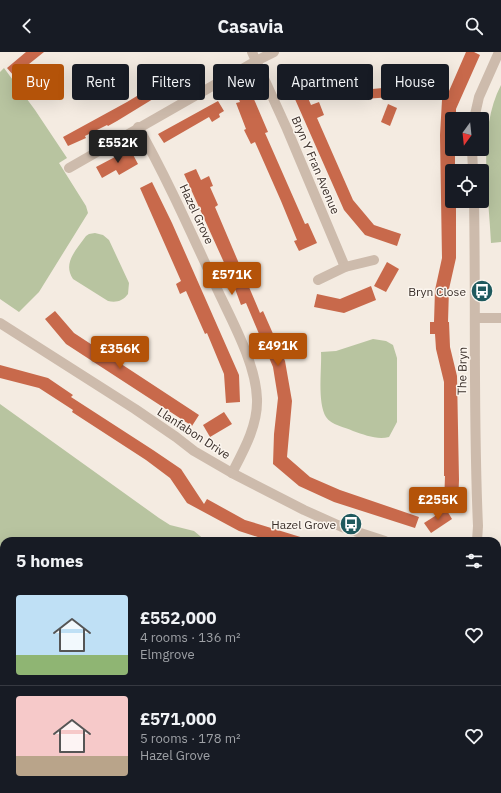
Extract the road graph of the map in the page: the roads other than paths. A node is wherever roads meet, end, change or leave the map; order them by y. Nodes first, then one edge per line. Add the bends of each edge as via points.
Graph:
1 (274, 52) edge
2 (499, 52) edge
3 (254, 56) edge
4 (476, 112) edge
5 (138, 127) junction
6 (69, 168) dead end
7 (474, 208) edge
8 (374, 260) dead end
9 (345, 267) junction
10 (318, 280) dead end
11 (476, 318) junction
12 (501, 318) edge
13 (0, 323) edge
14 (232, 473) junction
15 (373, 537) edge
16 (477, 537) edge

1 - 3 street
2 - 4 street via 479,97
3 - 5 street
3 - 9 street, Bryn Y Fran Avenue
5 - 6 street
5 - 14 street, Hazel Grove via 166,178 248,358 257,399 251,430
7 - 11 street, The Bryn
8 - 9 street
9 - 10 street
11 - 12 street
11 - 16 street, The Bryn via 474,415
13 - 14 street, Llanfabon Drive via 135,409 194,451
14 - 15 street, Llanfabon Drive via 316,516

